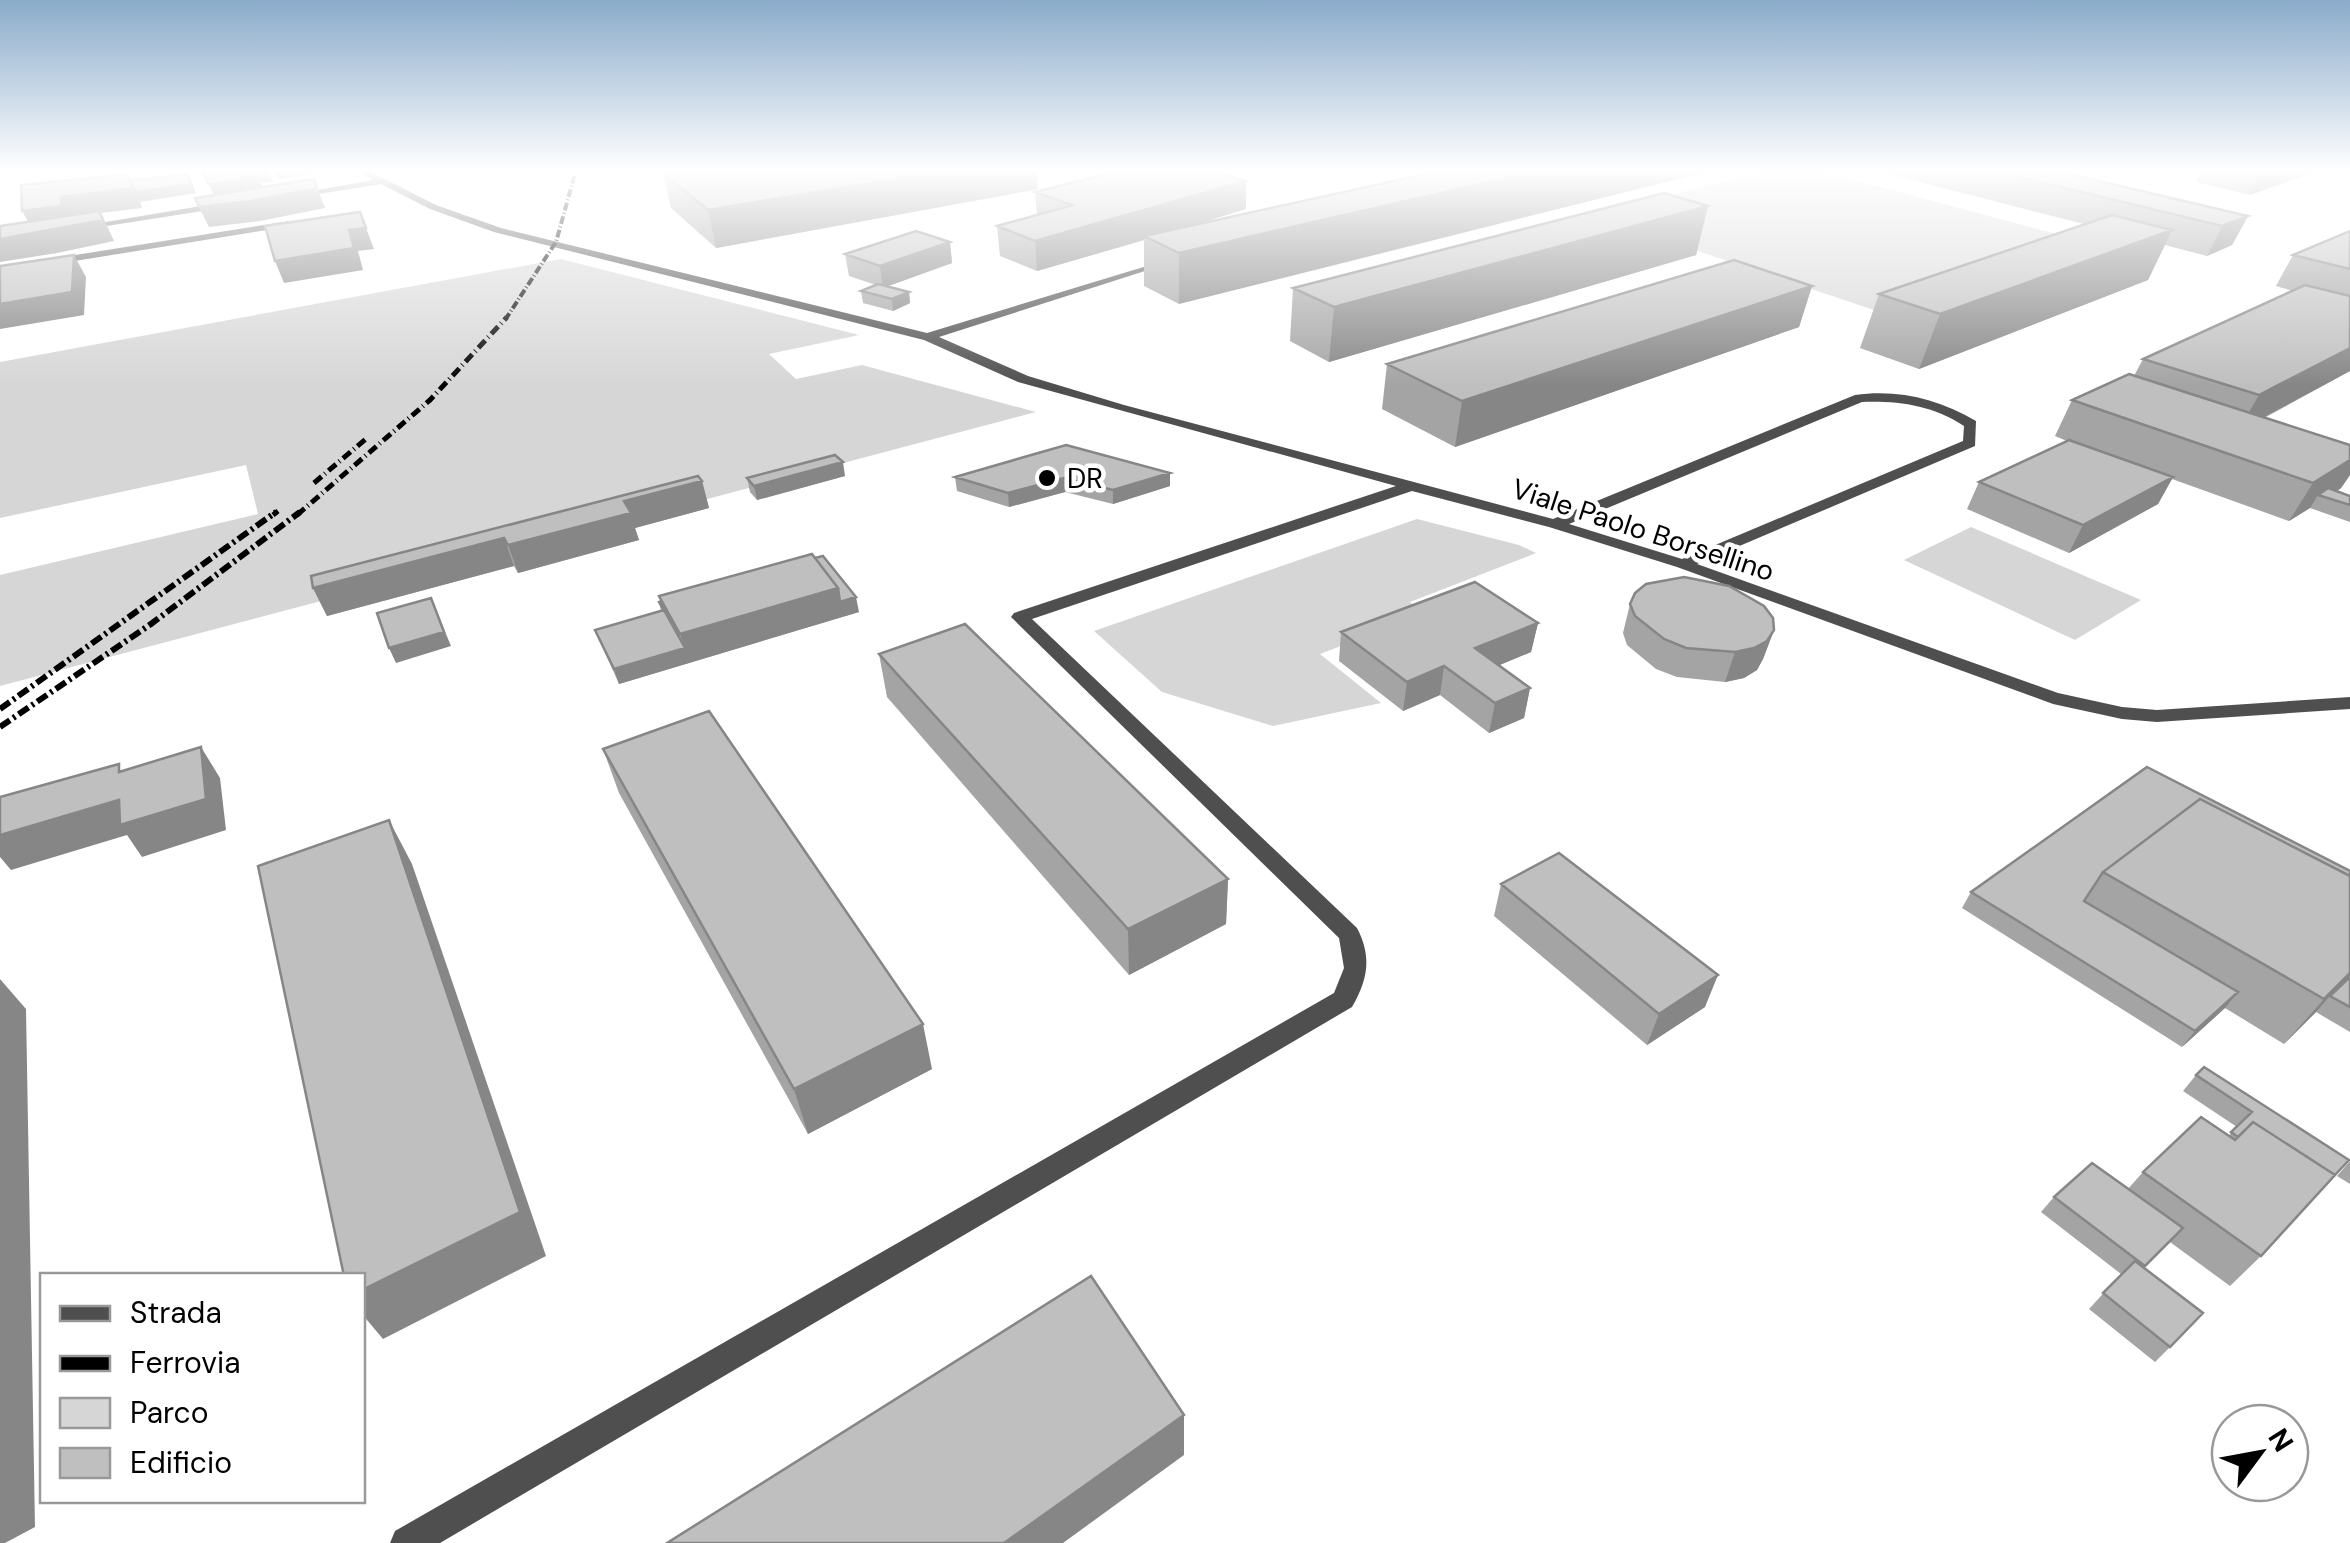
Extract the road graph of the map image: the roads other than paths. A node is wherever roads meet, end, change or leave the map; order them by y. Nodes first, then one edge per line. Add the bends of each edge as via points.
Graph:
1 (177, 242) edge
2 (546, 242) edge
3 (1190, 254) edge
4 (0, 270) edge
5 (928, 338) junction
6 (1412, 486) junction
7 (1554, 524) junction
8 (1683, 564) junction
9 (2350, 703) edge
10 (406, 1543) edge

1 - 4 street
2 - 5 street, Viale Paolo Borsellino
3 - 5 street
5 - 6 street, Viale Paolo Borsellino via 1023,379
6 - 7 street, Viale Paolo Borsellino
6 - 10 street via 1020,617 1348,934 1358,959 1357,980 1344,1000
7 - 8 street, Viale Paolo Borsellino
7 - 8 street via 1860,398 1942,405 1971,424 1970,443
8 - 9 street, Viale Paolo Borsellino via 2006,684 2094,708 2190,716

